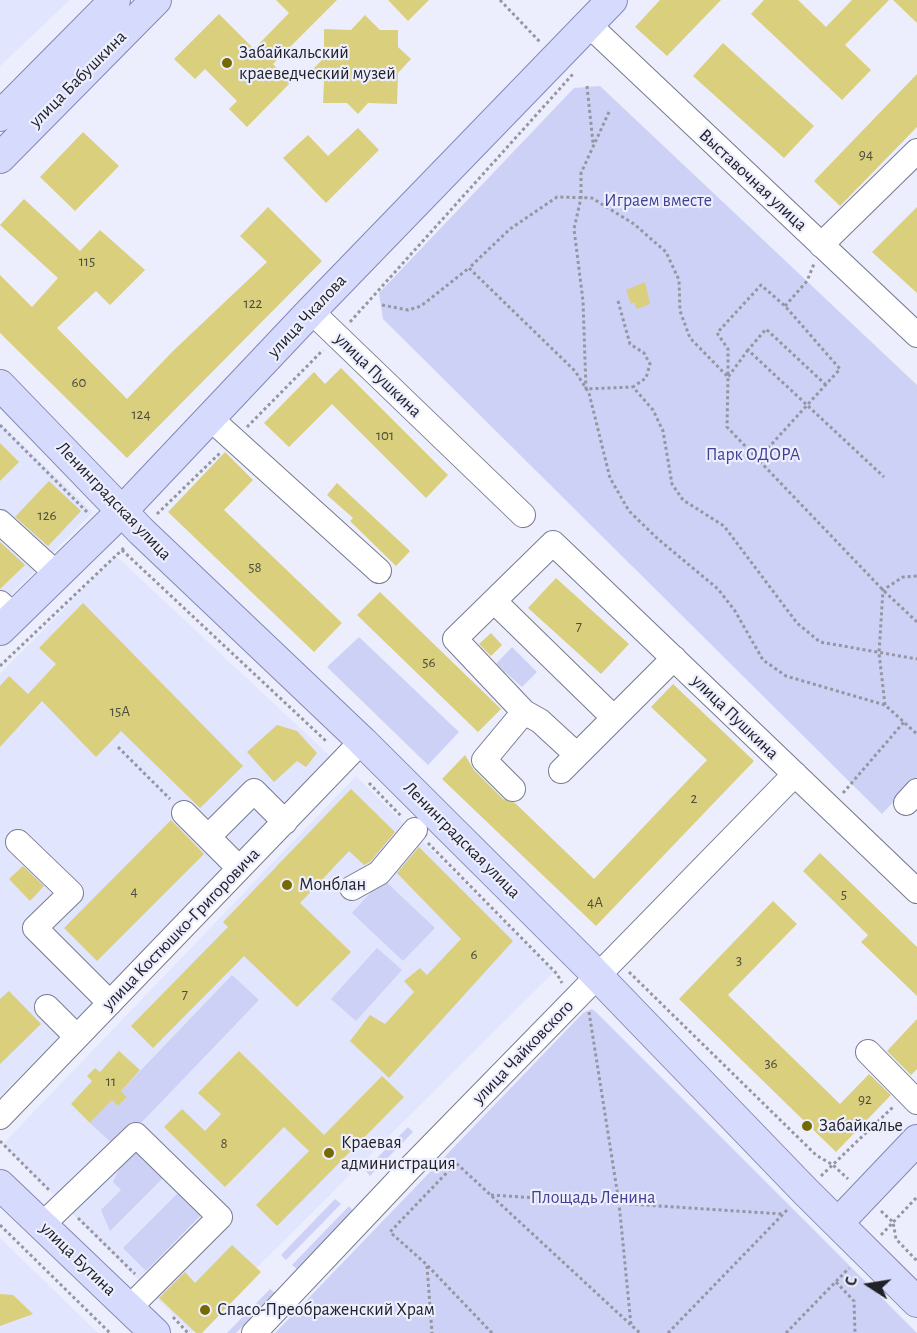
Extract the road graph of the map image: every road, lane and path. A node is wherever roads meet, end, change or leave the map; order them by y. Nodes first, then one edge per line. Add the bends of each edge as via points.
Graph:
1 (115, 0) edge
2 (156, 0) edge
3 (500, 0) edge
4 (612, 0) edge
5 (588, 24) junction
6 (555, 58) junction
7 (587, 86) dead end
8 (609, 112) dead end
9 (0, 116) edge
10 (594, 145) junction
11 (917, 152) edge
12 (0, 158) edge
13 (581, 198) junction
14 (821, 245) junction
15 (469, 268) junction
16 (618, 301) dead end
17 (382, 305) dead end
18 (785, 306) junction
19 (311, 311) junction
20 (917, 335) edge
21 (337, 336) junction
22 (748, 350) junction
23 (728, 377) junction
24 (826, 384) junction
25 (0, 385) edge
26 (633, 387) junction
27 (586, 389) junction
28 (806, 405) junction
29 (211, 419) junction
30 (0, 425) edge
31 (234, 440) junction
32 (759, 458) junction
33 (884, 477) dead end
34 (523, 515) dead end
35 (0, 522) edge
36 (123, 530) junction
37 (379, 571) dead end
38 (56, 573) junction
39 (917, 576) edge
40 (883, 590) junction
41 (494, 601) junction
42 (5, 616) edge
43 (917, 622) edge
44 (879, 653) junction
45 (674, 658) junction
46 (917, 659) edge
47 (0, 666) edge
48 (885, 705) junction
49 (524, 712) junction
50 (614, 718) junction
51 (904, 722) junction
52 (917, 734) edge
53 (362, 741) junction
54 (329, 744) dead end
55 (118, 747) dead end
56 (795, 774) junction
57 (362, 776) dead end
58 (850, 786) dead end
59 (513, 789) dead end
60 (184, 813) joint
61 (285, 822) junction
62 (216, 829) dead end
63 (415, 830) junction
64 (18, 842) dead end
65 (239, 868) junction
66 (352, 888) dead end
67 (917, 891) edge
68 (598, 978) junction
69 (566, 990) dead end
70 (110, 1003) junction
71 (47, 1007) dead end
72 (589, 1012) dead end
73 (77, 1036) junction
74 (868, 1052) dead end
75 (917, 1102) edge
76 (0, 1116) edge
77 (917, 1140) edge
78 (0, 1141) edge
79 (0, 1185) edge
80 (490, 1195) junction
81 (619, 1203) junction
82 (65, 1205) junction
83 (782, 1214) dead end
84 (838, 1223) junction
85 (0, 1225) edge
86 (42, 1225) junction
87 (427, 1265) junction
88 (836, 1282) dead end
89 (139, 1299) junction
90 (917, 1302) edge
91 (631, 1325) junction
92 (110, 1333) edge
93 (155, 1333) edge
94 (188, 1333) edge
95 (254, 1333) edge
96 (432, 1333) edge
97 (492, 1333) edge
98 (640, 1333) edge
99 (855, 1333) edge

1 - 9 main road, улица Бабушкина
2 - 12 main road, улица Бабушкина
3 - 6 path
4 - 5 main road, улица Чкалова
5 - 6 main road, улица Чкалова
5 - 14 street, Выставочная улица
6 - 19 main road, улица Чкалова
6 - 21 path via 574,75
7 - 10 path
8 - 10 path
10 - 13 path via 580,173
11 - 14 street
13 - 15 path via 557,196 510,229
13 - 23 path via 592,198 634,224 666,252 679,280 680,311 690,338
13 - 27 path via 574,229 583,301
14 - 18 path via 810,277
14 - 20 street, Выставочная улица
15 - 17 path via 421,306 408,310
15 - 27 path via 575,371
16 - 26 path via 630,344 644,353 650,364 646,378
18 - 23 path via 761,285 717,333 728,349
18 - 24 path via 840,369
19 - 21 street, улица Пушкина
19 - 29 main road, улица Чкалова
21 - 31 path
21 - 34 street, улица Пушкина
22 - 23 path
22 - 24 path via 766,329
22 - 28 path
23 - 32 path via 727,427
24 - 28 path
25 - 36 main road, Ленинградская улица
26 - 27 path
26 - 44 path via 663,431 672,484 683,500 724,526 797,622 820,642
27 - 48 path via 610,478 629,511 718,589 763,660 786,676
28 - 32 path
28 - 33 path
29 - 31 street
29 - 36 main road, улица Чкалова
30 - 36 path
31 - 36 path
31 - 37 street
32 - 40 path
35 - 38 street
36 - 38 main road, улица Чкалова
36 - 47 path
36 - 53 main road, Ленинградская улица
36 - 54 path
38 - 42 main road, улица Чкалова
39 - 40 path via 903,577
40 - 43 path
40 - 44 path
41 - 45 street, улица Пушкина via 552,543
41 - 49 street via 455,639
41 - 50 street
44 - 46 path
44 - 48 path
45 - 50 street
45 - 56 street, улица Пушкина
48 - 51 path
49 - 50 street via 540,721 569,763
49 - 59 street via 484,760
51 - 52 path
51 - 58 path
53 - 61 street, улица Костюшко-Григоровича
53 - 68 main road, Ленинградская улица
55 - 60 path
56 - 67 street, улица Пушкина
56 - 68 street, улица Чайковского
57 - 63 path
60 - 65 street
61 - 62 street via 254,791
61 - 65 street, улица Костюшко-Григоровича
63 - 66 street via 379,873
63 - 69 path via 557,974
64 - 70 street via 71,893 34,928
65 - 70 street, улица Костюшко-Григоровича
68 - 84 main road, Ленинградская улица
68 - 95 street, улица Чайковского
70 - 73 street, улица Костюшко-Григоровича
71 - 73 street
72 - 81 path
73 - 76 street, улица Костюшко-Григоровича
74 - 75 street
77 - 84 main road
78 - 82 path
79 - 86 main road, улица Бутина
80 - 81 path
80 - 87 path via 456,1163 390,1232
80 - 91 path
81 - 83 path
81 - 91 path
82 - 86 street
82 - 89 path
82 - 89 street via 136,1135 220,1217
84 - 90 main road, Ленинградская улица
85 - 92 path
86 - 89 main road, улица Бутина
87 - 96 path
87 - 97 path
88 - 99 path via 854,1301
89 - 93 main road, улица Бутина
89 - 94 path
91 - 98 path

